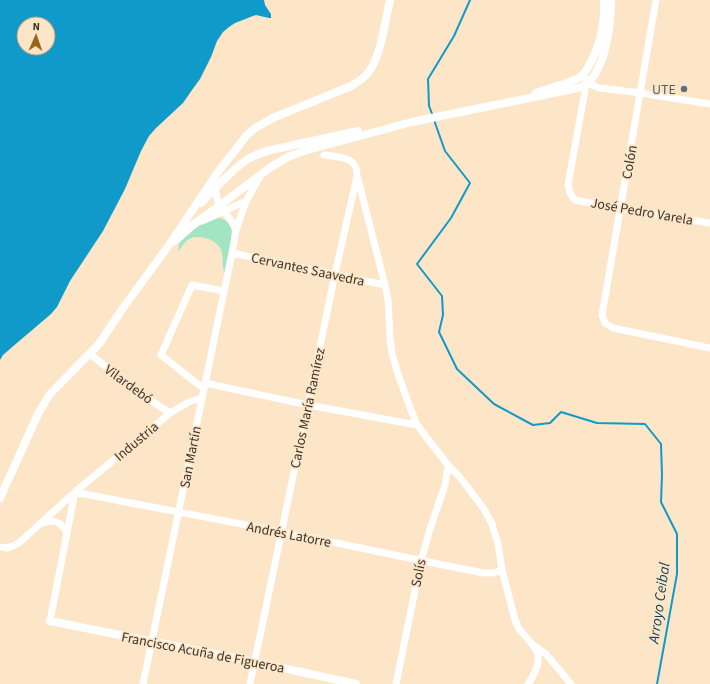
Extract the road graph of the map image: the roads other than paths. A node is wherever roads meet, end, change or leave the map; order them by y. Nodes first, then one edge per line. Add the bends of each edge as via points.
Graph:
1 (390, 0) edge
2 (604, 0) edge
3 (611, 0) edge
4 (656, 0) edge
5 (582, 75) junction
6 (584, 85) junction
7 (641, 93) junction
8 (501, 104) junction
9 (710, 104) edge
10 (396, 126) junction
11 (324, 155) dead end
12 (218, 172) junction
13 (263, 173) junction
14 (357, 176) junction
15 (215, 189) junction
16 (246, 201) junction
17 (222, 209) junction
18 (621, 209) junction
19 (187, 217) junction
20 (710, 223) edge
21 (236, 230) junction
22 (169, 245) junction
23 (232, 253) junction
24 (335, 274) junction
25 (384, 285) junction
26 (224, 291) junction
27 (710, 348) edge
28 (90, 354) junction
29 (204, 386) junction
30 (202, 398) junction
31 (308, 405) junction
32 (170, 413) junction
33 (418, 425) junction
34 (448, 465) junction
35 (75, 492) junction
36 (0, 498) edge
37 (179, 513) junction
38 (40, 524) junction
39 (281, 532) junction
40 (67, 534) junction
41 (0, 547) edge
42 (421, 561) junction
43 (502, 570) junction
44 (50, 621) joint
45 (152, 642) junction
46 (533, 645) junction
47 (255, 662) junction
48 (143, 684) edge
49 (250, 684) edge
50 (356, 684) edge
51 (396, 684) edge
52 (528, 684) edge
53 (571, 684) edge

1 - 12 street via 380,47 368,74 349,87 275,117 255,128
2 - 5 street via 600,39
3 - 6 street via 606,47 596,72
4 - 7 street, Colón
5 - 6 street
5 - 8 street via 574,80
6 - 7 street
6 - 8 street
6 - 18 street, José Pedro Varela via 568,185 570,193 575,200
7 - 9 street
7 - 18 street, Colón
8 - 10 street
10 - 13 street via 304,151
10 - 15 street via 377,127 258,154 247,160
11 - 14 street via 350,160 356,165
12 - 15 street
12 - 19 street
13 - 16 street, San Martín
13 - 17 street
14 - 24 street, Carlos María Ramírez
14 - 25 street
15 - 17 street
15 - 19 street
16 - 17 street
16 - 21 street, San Martín
17 - 21 street
17 - 22 street via 194,224
18 - 20 street, José Pedro Varela
18 - 27 street, Colón via 602,315 605,323 613,328
19 - 22 street
21 - 23 street, San Martín
22 - 28 street
23 - 24 street, Cervantes Saavedra
23 - 26 street, San Martín
24 - 25 street, Cervantes Saavedra
24 - 31 street, Carlos María Ramírez
25 - 33 street via 388,300 392,354
26 - 29 street, San Martín
26 - 29 street via 192,285 161,355
28 - 32 street, Vilardebó via 138,392
28 - 36 street via 50,394 39,412
29 - 30 street, San Martín
29 - 31 street
30 - 32 street, Industria
30 - 37 street, San Martín
31 - 33 street
31 - 39 street, Carlos María Ramírez
32 - 35 street, Industria
33 - 34 street
34 - 42 street, Solís via 445,485
34 - 43 street via 459,476 492,524
35 - 37 street, Andrés Latorre
35 - 38 street, Industria
35 - 40 street
37 - 39 street, Andrés Latorre
37 - 45 street, San Martín
38 - 40 street via 48,521 57,522
38 - 41 street, Industria via 19,543 8,548
39 - 42 street, Andrés Latorre
39 - 47 street, Carlos María Ramírez
40 - 44 street
42 - 43 street, Andrés Latorre via 484,573
42 - 51 street, Solís
43 - 46 street via 515,620 519,629
44 - 45 street, Francisco Acuña de Figueroa
45 - 47 street, Francisco Acuña de Figueroa
45 - 48 street, San Martín
46 - 52 street via 538,654 538,664
46 - 53 street via 546,654
47 - 49 street, Carlos María Ramírez
47 - 50 street, Francisco Acuña de Figueroa

